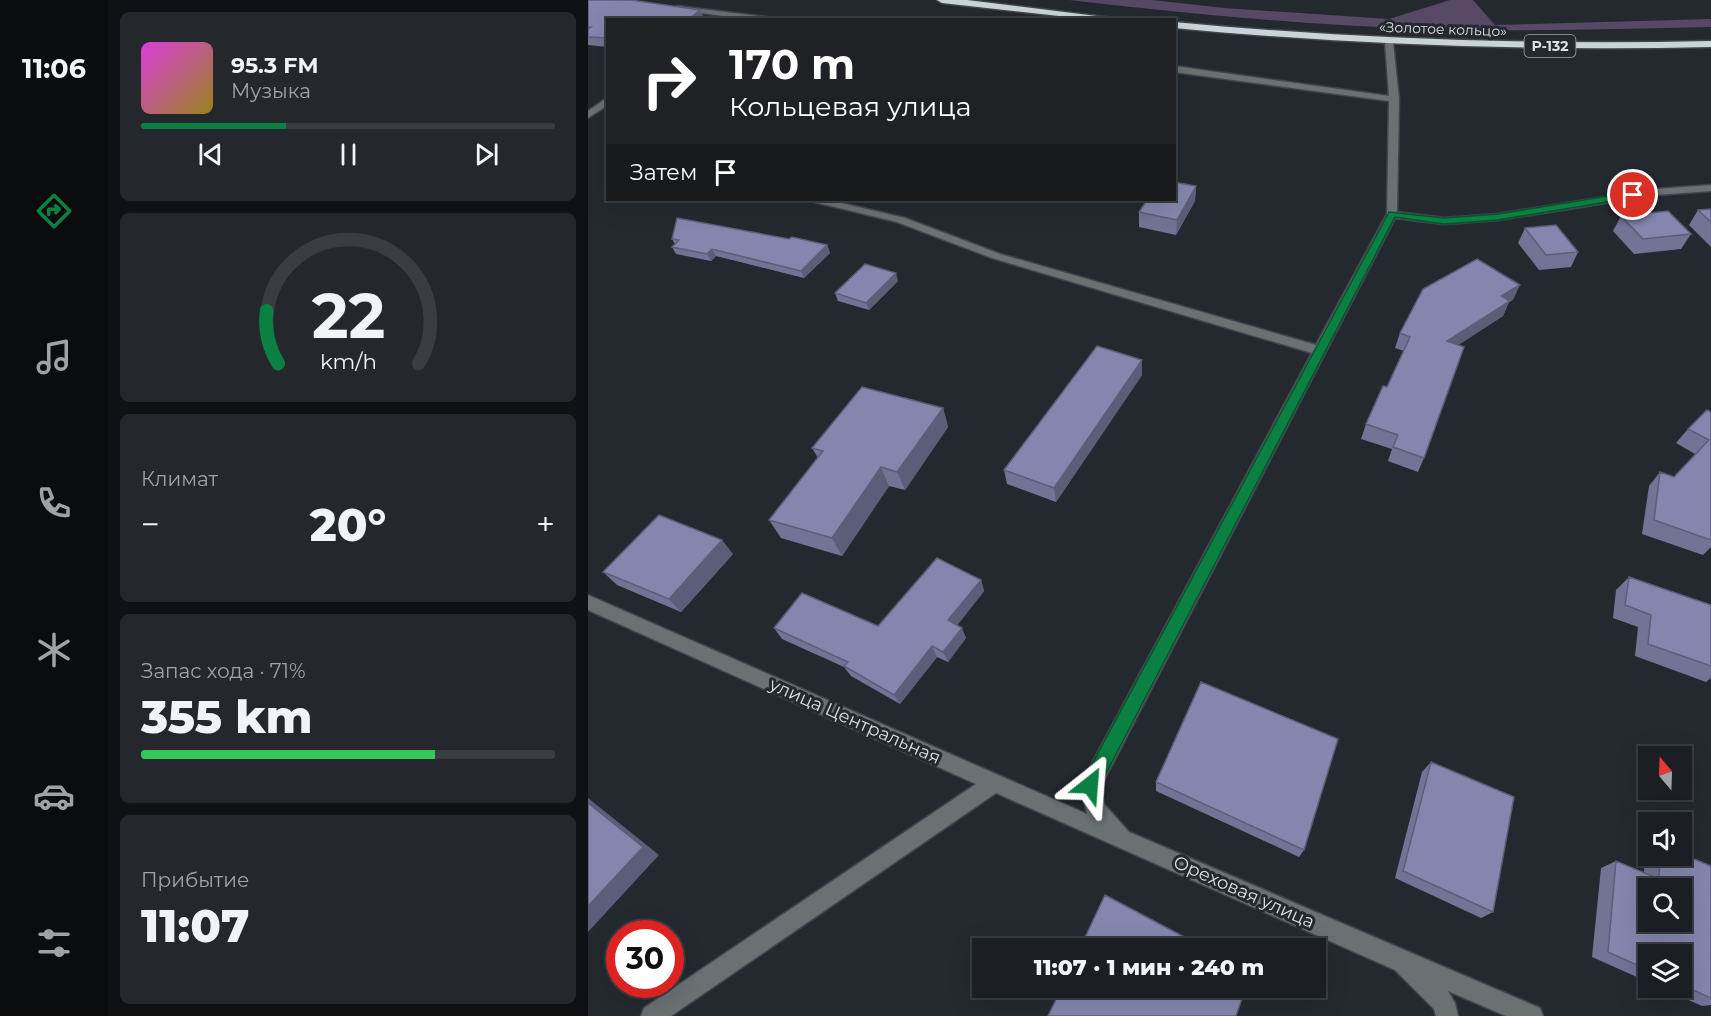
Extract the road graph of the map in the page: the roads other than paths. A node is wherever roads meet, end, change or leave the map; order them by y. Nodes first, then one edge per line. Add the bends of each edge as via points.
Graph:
1 (942, 0) edge
2 (667, 6) edge
3 (726, 13) junction
4 (720, 18) edge
5 (761, 18) edge
6 (1107, 18) edge
7 (1176, 25) edge
8 (1389, 42) junction
9 (1711, 44) edge
10 (1176, 69) edge
11 (1394, 99) junction
12 (606, 102) edge
13 (588, 115) edge
14 (1711, 188) edge
15 (822, 201) edge
16 (1392, 214) junction
17 (1320, 351) junction
18 (588, 602) edge
19 (994, 783) junction
20 (1122, 839) junction
21 (1403, 962) junction
22 (652, 1016) edge
23 (1447, 1016) edge
24 (1532, 1016) edge

1 - 6 highway
2 - 3 street
3 - 4 street
3 - 5 street
7 - 8 highway, «Золотое кольцо» / Р-132
8 - 9 highway, «Золотое кольцо» / Р-132
8 - 11 street
10 - 11 street
11 - 16 street
12 - 13 street
14 - 16 street via 1656,192 1476,219 1444,221
15 - 17 street via 901,220 1004,259
16 - 17 street
17 - 20 street via 1090,785 1095,809
18 - 19 street, улица Центральная
19 - 20 street, улица Центральная
19 - 22 street
20 - 21 street, Ореховая улица
21 - 23 street via 1444,1003
21 - 24 street, Ореховая улица

